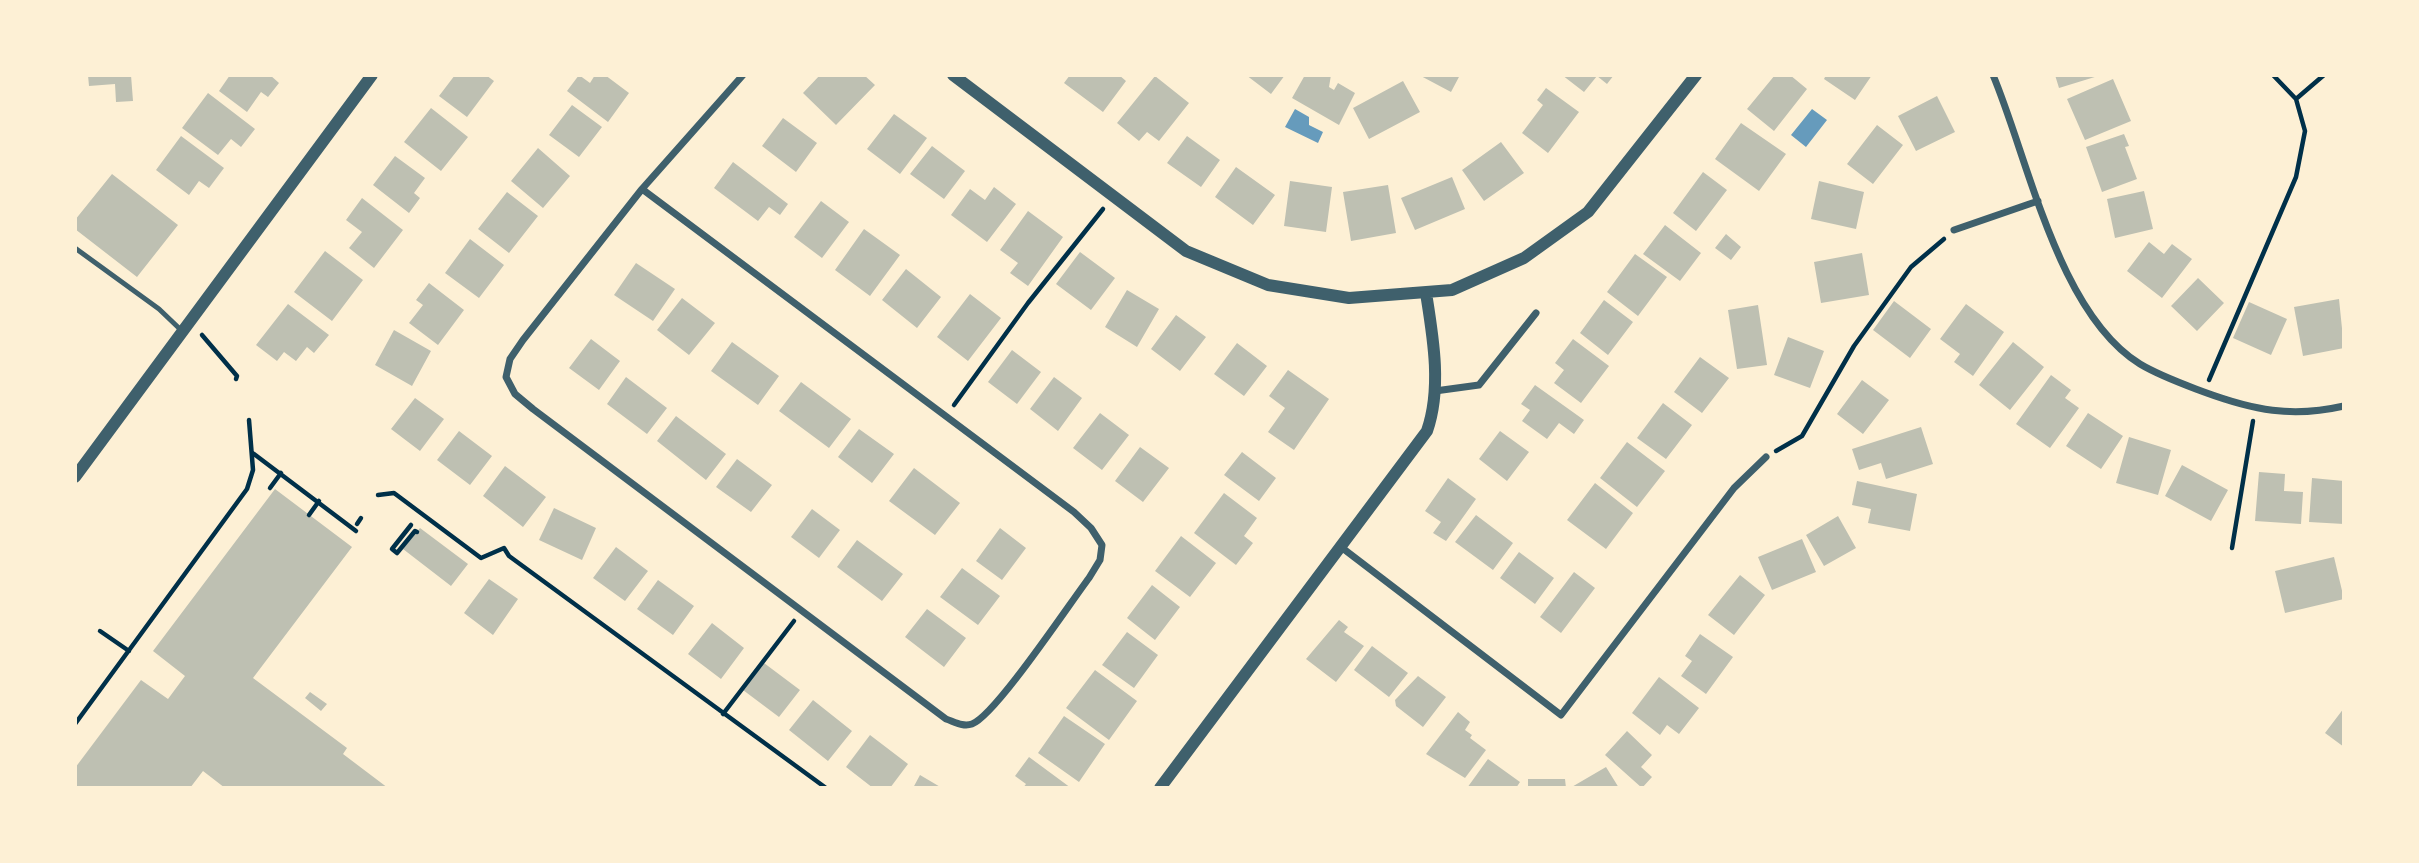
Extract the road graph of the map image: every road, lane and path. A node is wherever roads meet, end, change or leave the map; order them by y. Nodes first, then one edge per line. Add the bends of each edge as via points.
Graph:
1 (372, 75) edge
2 (743, 75) edge
3 (953, 75) edge
4 (1696, 75) edge
5 (1993, 75) edge
6 (2273, 75) edge
7 (2324, 75) edge
8 (2296, 99) junction
9 (642, 189) junction
10 (1113, 196) junction
11 (2038, 201) junction
12 (1954, 230) joint
13 (75, 248) edge
14 (1426, 293) junction
15 (1536, 313) dead end
16 (185, 327) junction
17 (236, 379) dead end
18 (1435, 391) junction
19 (2204, 392) junction
20 (2344, 407) edge
21 (2255, 410) junction
22 (946, 418) junction
23 (249, 420) dead end
24 (253, 453) junction
25 (1766, 457) joint
26 (281, 473) junction
27 (75, 477) edge
28 (270, 488) dead end
29 (378, 495) dead end
30 (319, 501) junction
31 (309, 515) dead end
32 (361, 518) dead end
33 (357, 524) dead end
34 (411, 525) dead end
35 (356, 531) dead end
36 (417, 532) dead end
37 (1341, 547) junction
38 (2232, 548) dead end
39 (803, 609) junction
40 (100, 631) dead end
41 (129, 651) junction
42 (723, 715) junction
43 (75, 724) edge
44 (825, 788) edge
45 (1160, 788) edge

1 - 16 street
2 - 9 street
3 - 10 street
4 - 14 street via 1588,212 1524,258 1452,290
5 - 11 street
6 - 8 path
7 - 8 path
8 - 19 path via 2305,131 2302,153
9 - 22 street
9 - 39 street via 523,340 510,359 506,377 515,394 533,409
10 - 14 street via 1186,251 1268,285 1349,298
10 - 22 path via 1028,303
11 - 12 street
11 - 19 street via 2083,302 2099,326 2140,364
12 - 25 path via 1911,267 1854,346 1802,436
13 - 16 lane
14 - 18 street
15 - 18 street via 1479,385
16 - 17 path via 211,342
16 - 27 street
18 - 37 street via 1427,431
19 - 21 street
20 - 21 street
21 - 38 path
22 - 39 street via 1074,512 1102,545 1100,560 1089,578 997,701 975,724 946,719
23 - 24 path
24 - 26 path
24 - 41 path via 253,470 242,498
25 - 37 street via 1734,488 1561,715
26 - 28 path
26 - 30 path
29 - 42 path via 394,493 481,558 504,548
30 - 31 path
30 - 35 path
32 - 33 path
34 - 36 path via 392,549 397,553
37 - 45 street
39 - 42 path
40 - 41 path
41 - 43 path
42 - 44 path

